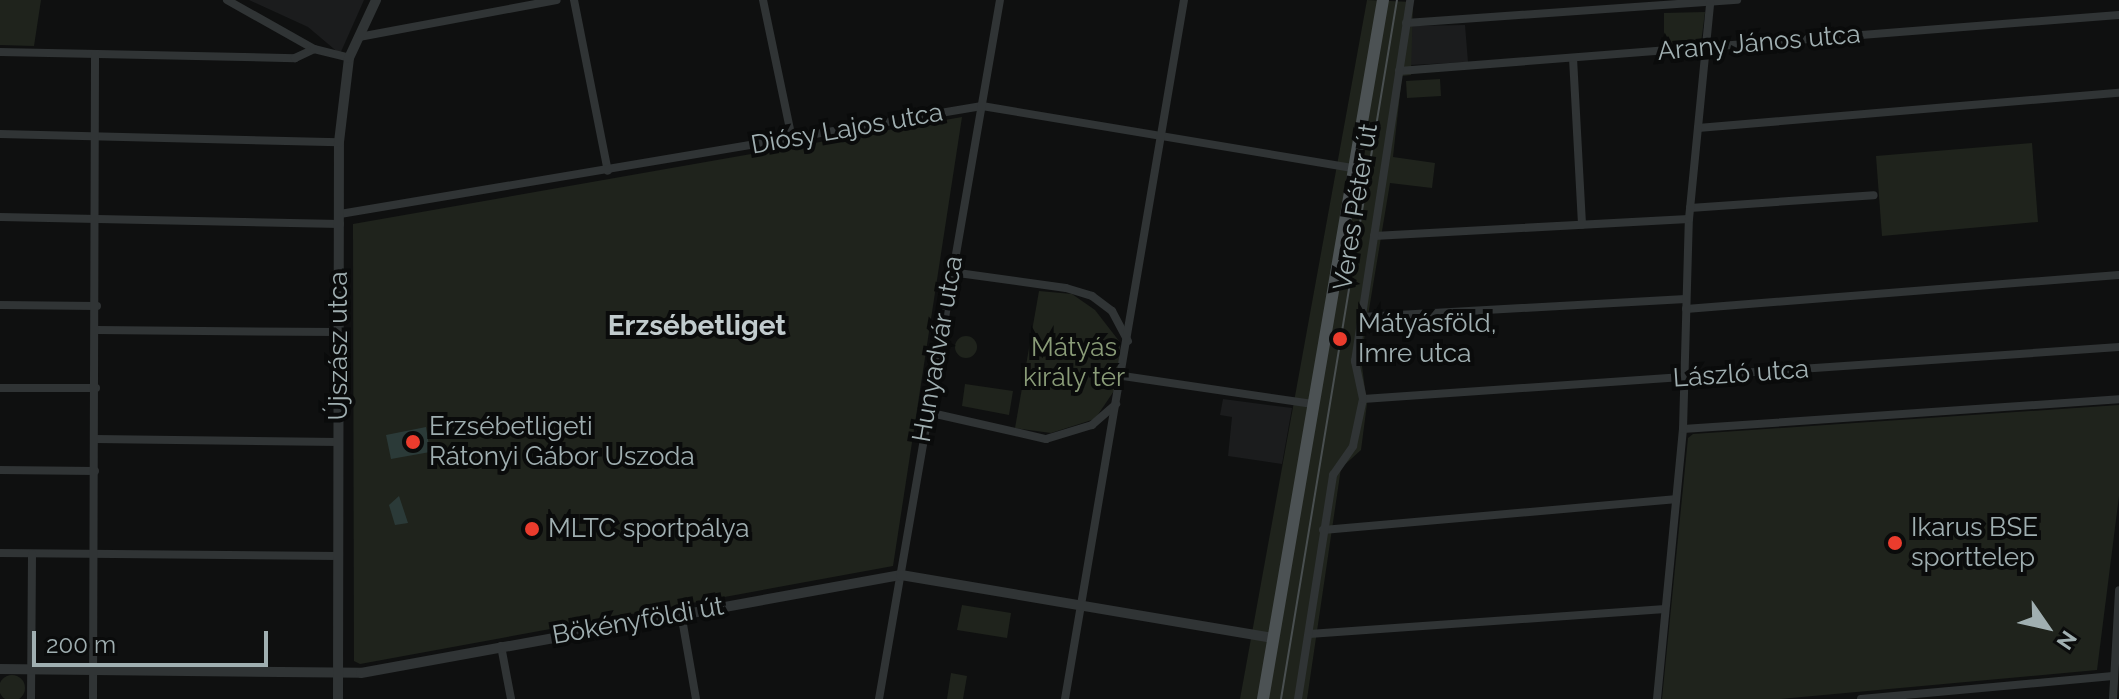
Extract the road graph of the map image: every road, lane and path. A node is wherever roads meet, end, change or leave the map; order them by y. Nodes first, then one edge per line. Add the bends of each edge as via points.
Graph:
1 (227, 0) edge
2 (376, 0) edge
3 (557, 0) edge
4 (574, 0) edge
5 (763, 0) edge
6 (1000, 0) edge
7 (1184, 0) edge
8 (1383, 0) edge
9 (1410, 0) edge
10 (1737, 0) edge
11 (1710, 3) junction
12 (2119, 15) edge
13 (1406, 23) junction
14 (359, 37) junction
15 (1706, 48) junction
16 (314, 49) junction
17 (0, 52) edge
18 (95, 54) junction
19 (349, 58) junction
20 (1573, 58) junction
21 (1399, 71) junction
22 (2119, 93) edge
23 (982, 106) junction
24 (1698, 128) junction
25 (1164, 133) junction
26 (0, 134) edge
27 (94, 137) junction
28 (792, 139) junction
29 (339, 142) junction
30 (1354, 168) junction
31 (608, 171) junction
32 (1874, 195) dead end
33 (1690, 208) junction
34 (0, 217) edge
35 (94, 219) junction
36 (340, 219) junction
37 (1689, 219) junction
38 (1582, 225) junction
39 (1374, 236) junction
40 (951, 272) junction
41 (2119, 275) edge
42 (1686, 304) junction
43 (0, 305) edge
44 (97, 306) junction
45 (1362, 317) junction
46 (96, 330) junction
47 (339, 332) junction
48 (1128, 341) junction
49 (2119, 347) edge
50 (1123, 376) junction
51 (1684, 378) junction
52 (0, 388) edge
53 (96, 388) junction
54 (1363, 399) junction
55 (2119, 399) edge
56 (1116, 404) junction
57 (1313, 404) junction
58 (927, 412) junction
59 (1683, 429) junction
60 (95, 439) junction
61 (339, 442) junction
62 (0, 470) edge
63 (95, 471) junction
64 (1675, 499) junction
65 (1323, 530) junction
66 (0, 553) edge
67 (32, 554) junction
68 (95, 554) junction
69 (339, 556) junction
70 (901, 575) junction
71 (2119, 590) edge
72 (1081, 608) junction
73 (1665, 609) junction
74 (681, 613) junction
75 (1309, 634) junction
76 (1272, 638) junction
77 (501, 646) junction
78 (0, 669) edge
79 (32, 669) junction
80 (93, 670) junction
81 (339, 672) junction
82 (2113, 676) junction
83 (31, 699) edge
84 (93, 699) edge
85 (338, 699) edge
86 (511, 699) edge
87 (696, 699) edge
88 (879, 699) edge
89 (1065, 699) edge
90 (1263, 699) edge
91 (1298, 699) edge
92 (1657, 699) edge
93 (1861, 699) edge
94 (2113, 699) edge

1 - 16 street
2 - 14 street, Újszász utca
3 - 14 street
4 - 31 street
5 - 28 street
6 - 23 street, Hunyadvár utca
7 - 25 street
8 - 30 main road, Veres Péter út
9 - 13 street, Veres Péter út
10 - 11 street
11 - 13 street
11 - 15 street
12 - 15 street, Arany János utca
13 - 21 street, Veres Péter út
14 - 19 street, Újszász utca
15 - 20 street, Arany János utca
15 - 24 street
16 - 18 street via 295,58
16 - 19 street
17 - 18 street
18 - 27 street
19 - 29 street, Újszász utca
20 - 21 street, Arany János utca
20 - 38 street
21 - 39 street, Veres Péter út
22 - 24 street
23 - 25 street, Diósy Lajos utca
23 - 28 street, Diósy Lajos utca
23 - 40 street, Hunyadvár utca
24 - 33 street
25 - 30 street, Diósy Lajos utca
25 - 48 street
26 - 27 street
27 - 29 street
27 - 35 street
28 - 31 street, Diósy Lajos utca
29 - 36 street, Újszász utca
30 - 57 main road, Veres Péter út
31 - 36 street, Diósy Lajos utca
32 - 33 street
33 - 37 street
34 - 35 street, Diósy Lajos utca
35 - 36 street, Diósy Lajos utca
35 - 44 street
36 - 47 street, Újszász utca
37 - 38 street
37 - 42 street
38 - 39 street
39 - 45 street, Veres Péter út
40 - 48 street via 1092,296 1112,311
40 - 58 street, Hunyadvár utca
41 - 42 street
42 - 45 street
42 - 51 street
43 - 44 street
44 - 46 street
45 - 54 street, Veres Péter út via 1355,361
46 - 47 street
46 - 53 street
47 - 61 street, Újszász utca
48 - 50 street
49 - 51 street, László utca
50 - 56 street
50 - 57 street
51 - 54 street, László utca
51 - 59 street
52 - 53 street
53 - 60 street
54 - 65 street, Veres Péter út via 1353,446 1333,475
55 - 59 street
56 - 58 street via 1092,425 1046,439
56 - 72 street
57 - 76 main road, Veres Péter út
58 - 70 street, Hunyadvár utca
59 - 64 street
60 - 61 street
60 - 63 street
61 - 69 street, Újszász utca
62 - 63 street
63 - 68 street
64 - 65 street
64 - 73 street
65 - 75 street, Veres Péter út
66 - 67 street
67 - 68 street
67 - 79 street
68 - 69 street
68 - 80 street
69 - 81 street, Újszász utca
70 - 72 street, Bökényföldi út
70 - 74 street, Bökényföldi út
70 - 88 street, Hunyadvár utca
71 - 82 street
72 - 76 street, Bökényföldi út
72 - 89 street
73 - 75 street
73 - 92 street
74 - 77 street, Bökényföldi út
74 - 87 street
75 - 91 street, Veres Péter út
76 - 90 main road, Veres Péter út
77 - 81 street, Bökényföldi út via 361,673
77 - 86 street
78 - 79 street, Bökényföldi út
79 - 80 street, Bökényföldi út
79 - 83 street
80 - 81 street, Bökényföldi út
80 - 84 street
81 - 85 street, Újszász utca
82 - 93 street
82 - 94 street

